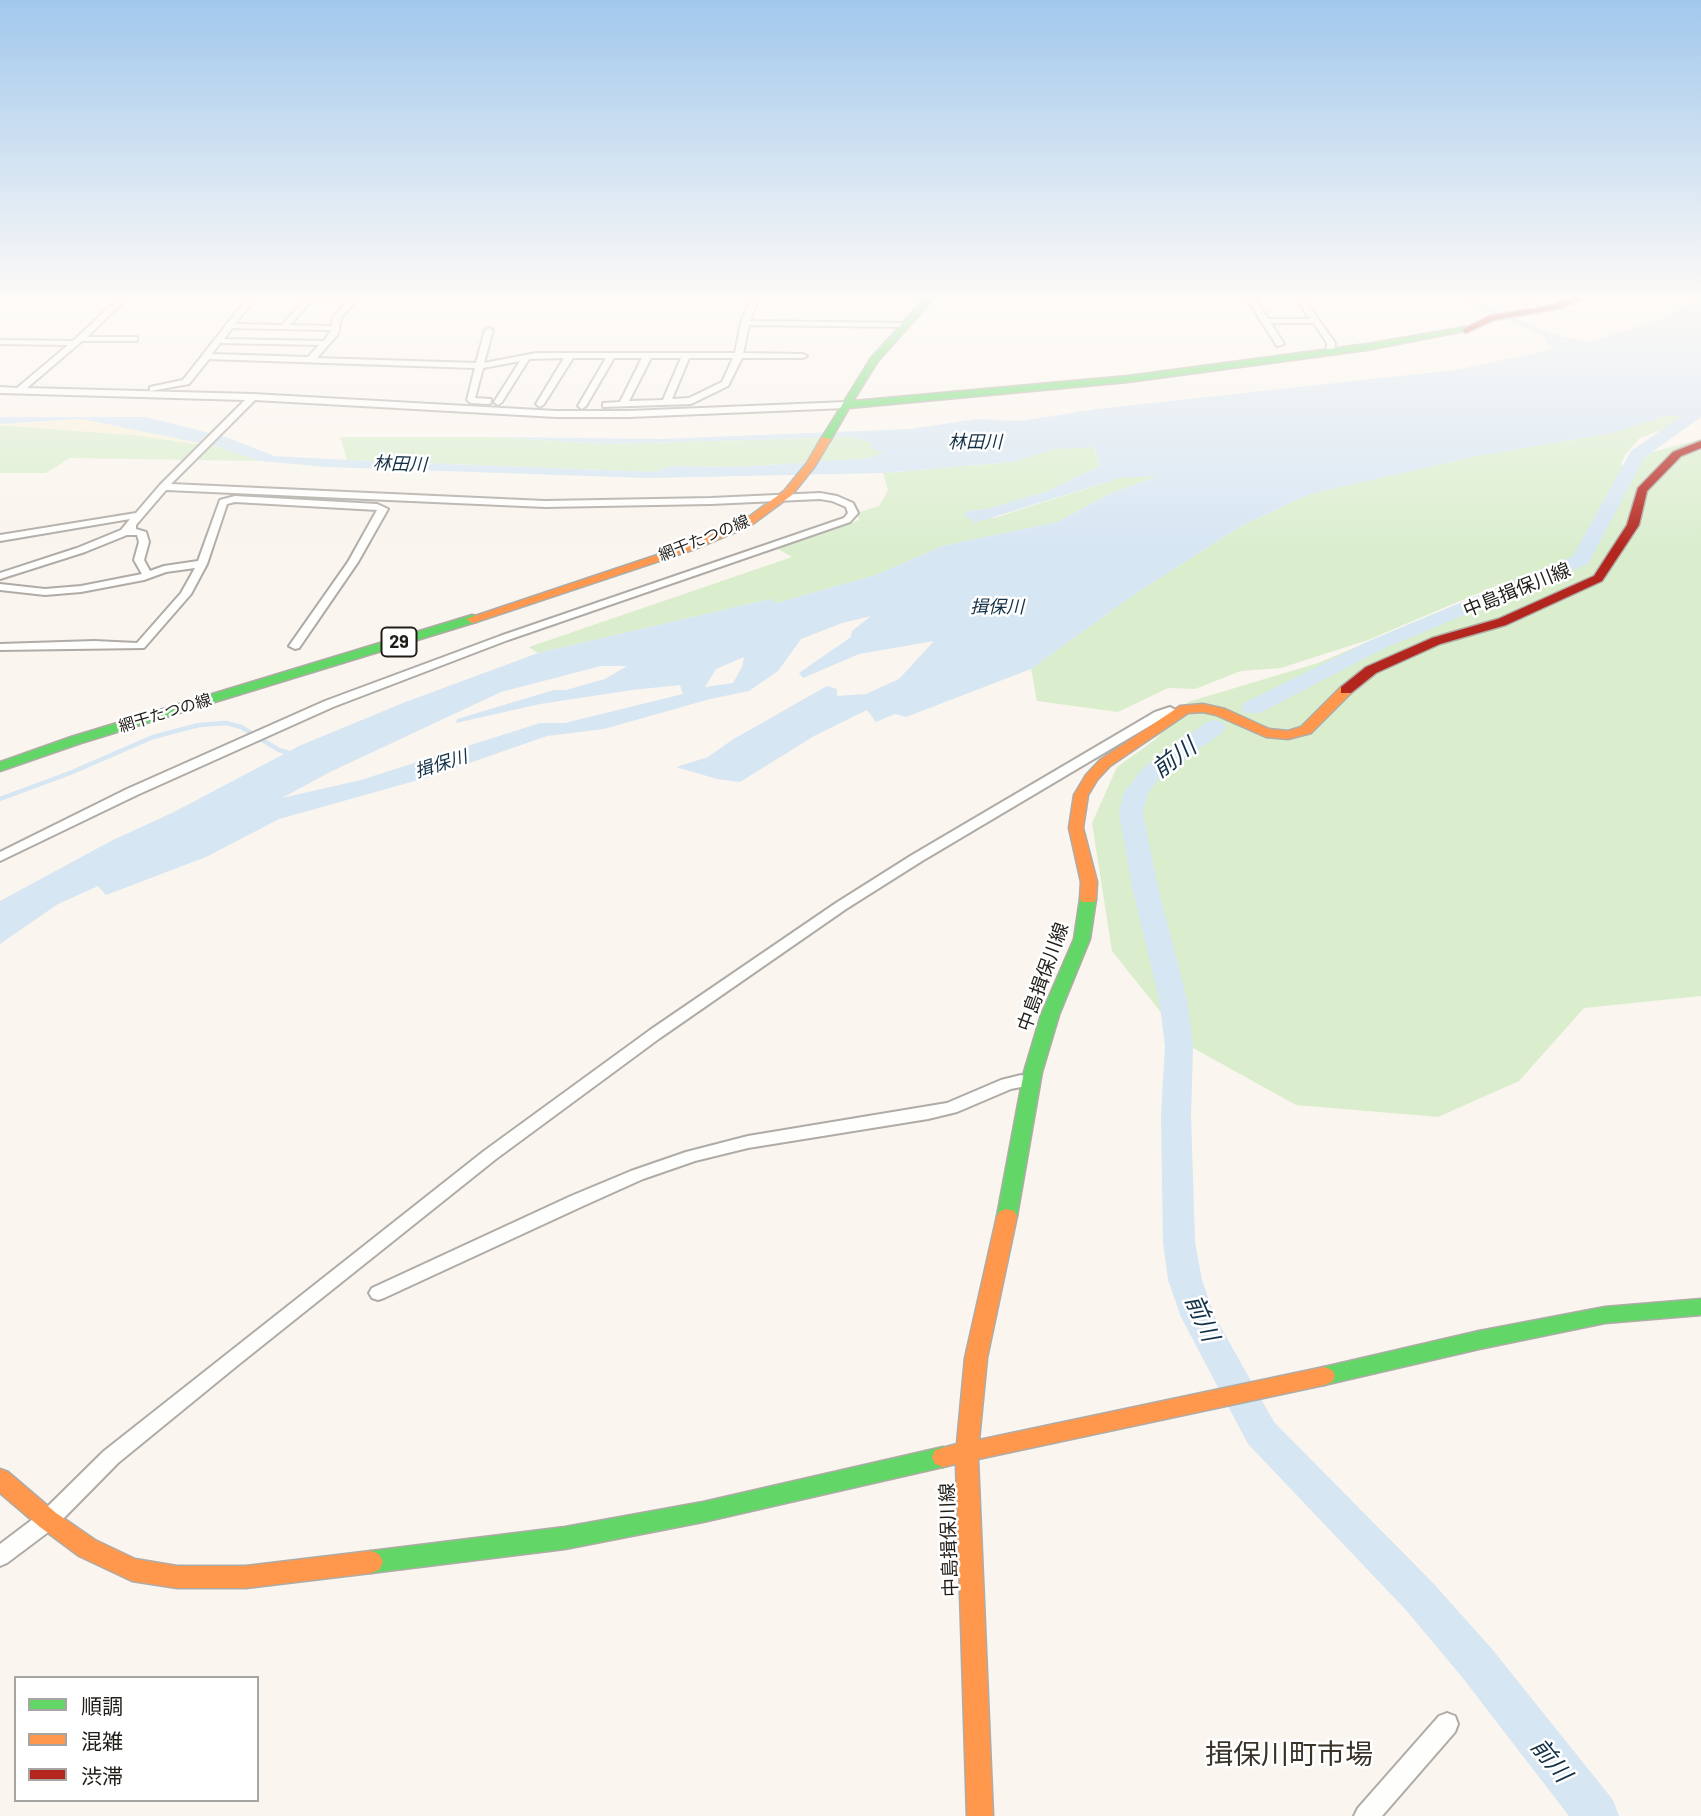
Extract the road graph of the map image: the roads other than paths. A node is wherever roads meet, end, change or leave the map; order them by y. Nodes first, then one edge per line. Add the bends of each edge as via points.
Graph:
1 (31, 381) edge
2 (187, 381) edge
3 (477, 381) edge
4 (513, 381) edge
5 (554, 381) edge
6 (597, 381) edge
7 (635, 381) edge
8 (675, 381) edge
9 (726, 381) edge
10 (861, 381) edge
11 (1112, 381) edge
12 (0, 390) edge
13 (19, 391) junction
14 (131, 394) junction
15 (253, 397) junction
16 (498, 402) junction
17 (666, 403) junction
18 (540, 404) junction
19 (623, 404) junction
20 (582, 405) junction
21 (845, 406) junction
22 (1701, 444) edge
23 (163, 486) junction
24 (785, 495) junction
25 (139, 516) junction
26 (0, 538) edge
27 (202, 564) junction
28 (147, 574) junction
29 (0, 576) edge
30 (0, 587) edge
31 (295, 646) dead end
32 (0, 647) edge
33 (1177, 713) junction
34 (0, 767) edge
35 (0, 857) edge
36 (1031, 1084) junction
37 (378, 1293) dead end
38 (1701, 1307) edge
39 (967, 1451) junction
40 (0, 1479) edge
41 (48, 1520) junction
42 (0, 1556) edge
43 (1447, 1724) dead end
44 (980, 1816) edge
45 (1366, 1816) edge

1 - 13 street
2 - 14 street
3 - 16 street via 471,400
4 - 16 street
5 - 18 street
6 - 20 street
7 - 19 street
8 - 17 street
9 - 17 street via 691,401
10 - 21 main road, 網干たつの線
11 - 21 main road
12 - 13 street
13 - 14 street
14 - 15 street
15 - 21 street via 555,414
15 - 23 street
16 - 18 street
17 - 19 street
18 - 20 street
19 - 20 street
21 - 24 main road, 網干たつの線 / 29 via 811,464
22 - 33 main road, 中島揖保川線 via 1677,454 1642,490 1633,525 1598,578 1502,622 1425,646 1371,670 1306,730 1288,735 1266,733 1203,708
23 - 24 street via 545,504
23 - 25 street
24 - 34 main road, 網干たつの線 / 29 via 746,524 688,548
24 - 35 street via 834,498 850,505 853,513 847,520 504,638 329,704
25 - 26 street
25 - 28 street via 128,532 141,532 144,542 139,560
25 - 29 street via 125,532
27 - 28 street
27 - 31 street via 220,504 229,500 383,509
27 - 32 street via 186,594 140,646
28 - 30 street via 65,590
33 - 36 main road, 中島揖保川線 via 1105,763 1081,794 1076,828 1089,882 1088,911 1082,939 1043,1036
33 - 41 street via 1159,715 916,858 655,1034 491,1155 121,1448
36 - 37 street via 1007,1084 929,1113 748,1142 692,1156 589,1196
36 - 39 main road, 中島揖保川線 via 976,1358
38 - 39 main road via 1605,1315
39 - 41 main road via 703,1512 565,1538 246,1577 177,1577 132,1570 87,1548
39 - 44 main road, 中島揖保川線
40 - 41 main road
41 - 42 street
43 - 45 street

